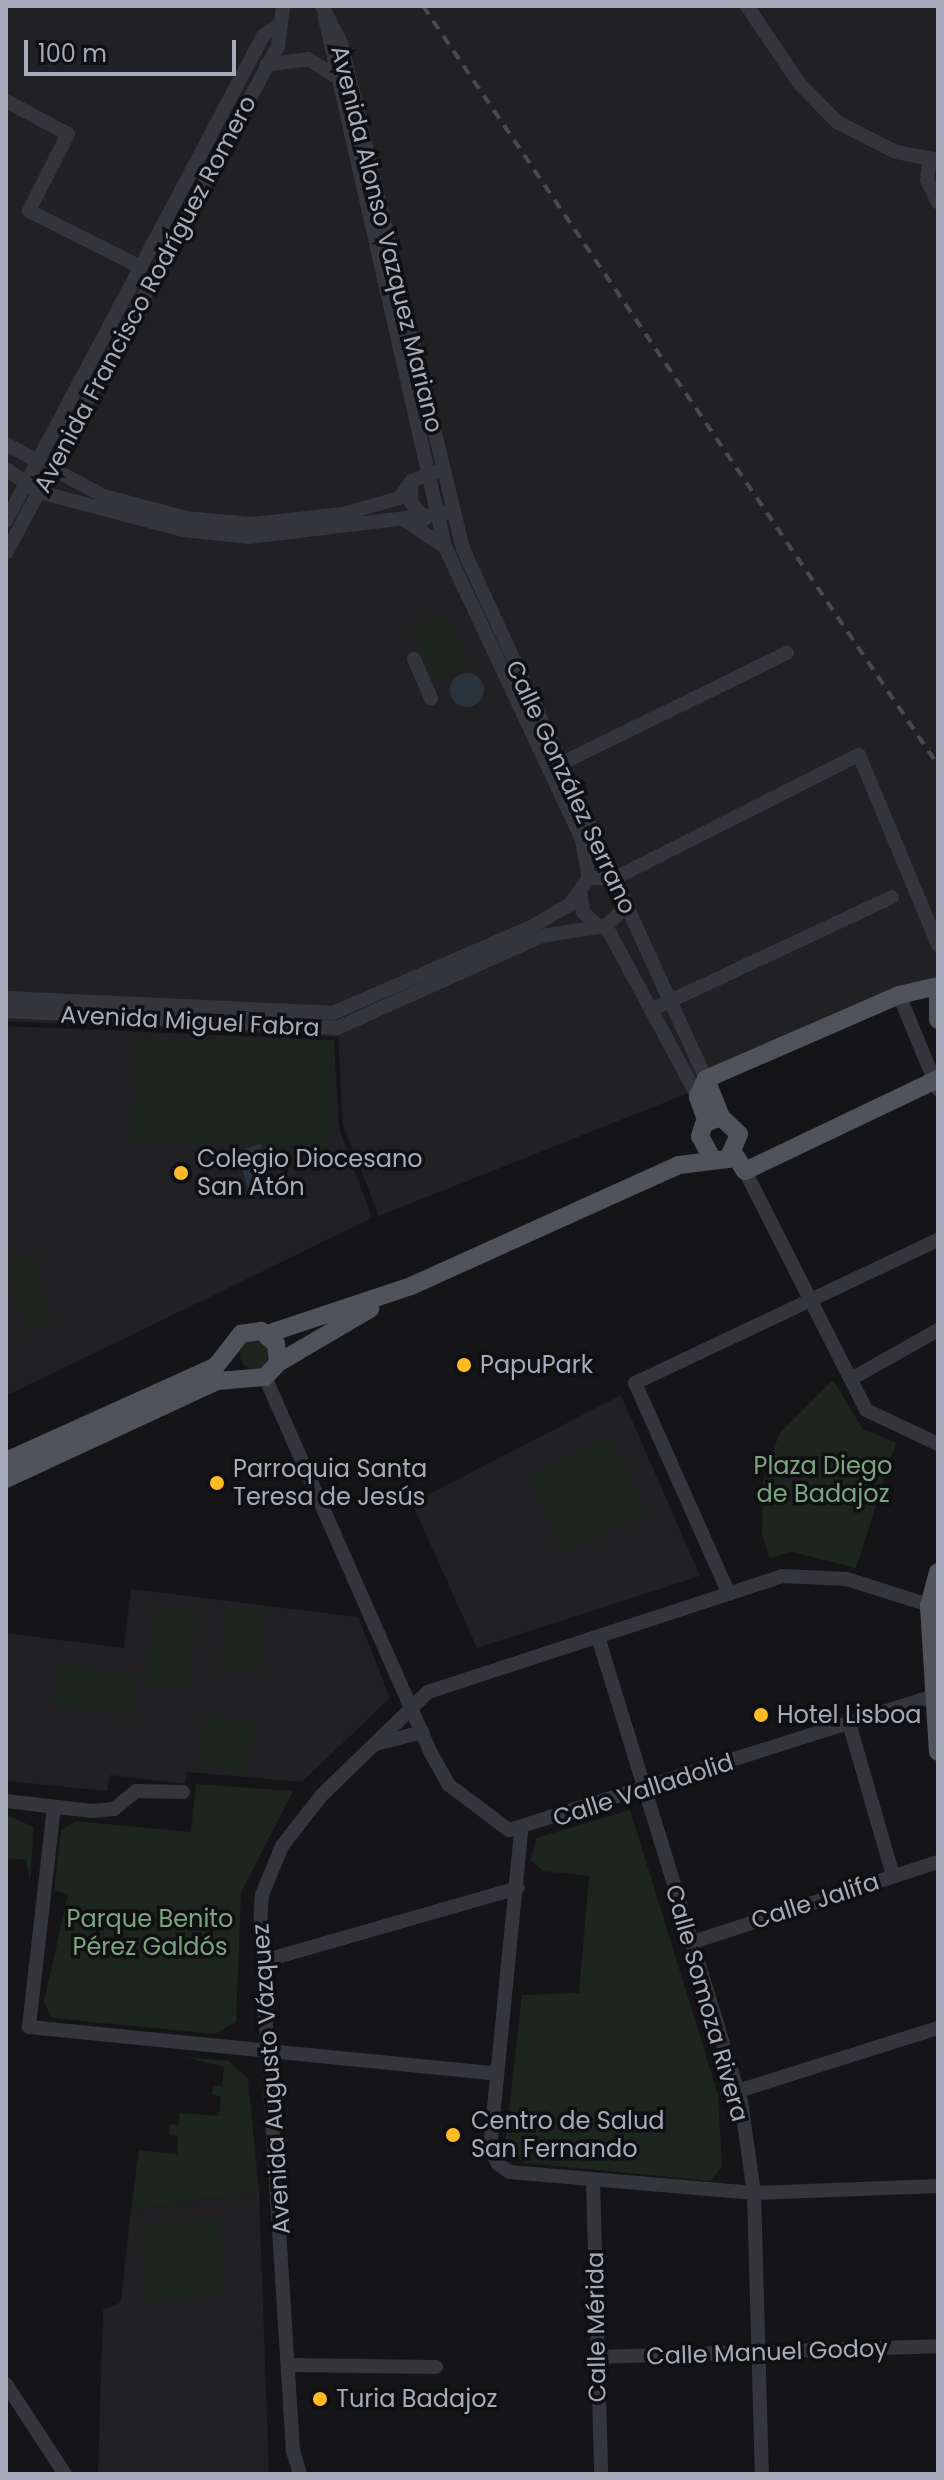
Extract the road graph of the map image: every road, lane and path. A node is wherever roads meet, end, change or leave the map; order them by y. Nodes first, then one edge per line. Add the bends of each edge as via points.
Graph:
1 (283, 6) edge
2 (747, 6) edge
3 (323, 8) edge
4 (279, 25) junction
5 (266, 65) junction
6 (335, 76) junction
7 (6, 101) edge
8 (934, 159) edge
9 (938, 203) edge
10 (141, 267) junction
11 (12, 446) edge
12 (40, 457) junction
13 (54, 464) junction
14 (444, 469) junction
15 (7, 470) edge
16 (72, 475) junction
17 (428, 475) junction
18 (412, 481) junction
19 (33, 488) junction
20 (449, 490) joint
21 (56, 497) junction
22 (396, 499) junction
23 (454, 509) junction
24 (148, 515) junction
25 (400, 518) junction
26 (6, 521) edge
27 (435, 521) junction
28 (320, 526) junction
29 (445, 547) junction
30 (6, 553) edge
31 (787, 653) dead end
32 (414, 659) dead end
33 (431, 698) dead end
34 (555, 767) junction
35 (606, 858) junction
36 (635, 868) junction
37 (589, 878) junction
38 (615, 878) junction
39 (580, 891) junction
40 (892, 897) dead end
41 (626, 899) junction
42 (601, 925) junction
43 (938, 945) edge
44 (938, 986) edge
45 (899, 995) junction
46 (6, 998) edge
47 (938, 999) edge
48 (668, 1003) junction
49 (653, 1009) junction
50 (6, 1011) edge
51 (938, 1020) edge
52 (709, 1073) junction
53 (937, 1083) edge
54 (698, 1097) junction
55 (709, 1125) junction
56 (734, 1154) junction
57 (713, 1160) junction
58 (679, 1165) junction
59 (745, 1171) junction
60 (938, 1240) edge
61 (411, 1286) junction
62 (815, 1299) junction
63 (938, 1330) edge
64 (267, 1334) junction
65 (230, 1350) junction
66 (278, 1363) junction
67 (265, 1377) junction
68 (245, 1378) junction
69 (851, 1379) junction
70 (938, 1444) edge
71 (6, 1461) edge
72 (6, 1479) edge
73 (938, 1572) edge
74 (729, 1594) junction
75 (933, 1607) edge
76 (598, 1637) junction
77 (932, 1697) junction
78 (410, 1708) junction
79 (849, 1723) junction
80 (422, 1732) junction
81 (371, 1745) junction
82 (938, 1752) edge
83 (642, 1790) junction
84 (183, 1792) dead end
85 (6, 1801) edge
86 (54, 1807) junction
87 (521, 1832) junction
88 (938, 1862) edge
89 (893, 1875) junction
90 (518, 1888) junction
91 (693, 1942) junction
92 (263, 1961) junction
93 (938, 2028) edge
94 (267, 2048) junction
95 (496, 2074) junction
96 (738, 2091) junction
97 (593, 2180) junction
98 (938, 2186) edge
99 (754, 2193) junction
100 (938, 2346) edge
101 (757, 2352) junction
102 (596, 2357) junction
103 (289, 2365) junction
104 (436, 2367) dead end
105 (6, 2384) edge
106 (293, 2451) junction
107 (65, 2474) edge
108 (286, 2474) edge
109 (300, 2474) edge
110 (601, 2474) edge
111 (762, 2474) edge

1 - 4 street
2 - 8 street via 799,83 837,122 878,145
3 - 6 street, Avenida Alonso Vazquez Mariano
3 - 14 street, Avenida Alonso Vazquez Mariano via 341,43
4 - 5 street, Avenida Francisco Rodríguez Romero
4 - 10 street, Avenida Francisco Rodríguez Romero via 263,36
5 - 6 street, Avenida Alonso Vazquez Mariano via 308,59
5 - 13 street, Avenida Francisco Rodríguez Romero
6 - 17 street, Avenida Alonso Vazquez Mariano
7 - 10 street via 68,134 29,211
8 - 9 street via 927,180
10 - 12 street, Avenida Francisco Rodríguez Romero
11 - 12 street
11 - 15 street, Avenida Francisco Rodríguez Romero
12 - 13 street
12 - 19 street, Avenida Francisco Rodríguez Romero
13 - 16 street
13 - 19 street, Avenida Francisco Rodríguez Romero
14 - 17 street
14 - 20 street, Avenida Alonso Vazquez Mariano
15 - 19 street
16 - 21 street, Avenida Francisco Rodríguez Romero
16 - 24 street
17 - 18 street
17 - 27 street, Avenida Alonso Vazquez Mariano
18 - 22 street
18 - 27 street, Calle González Serrano via 411,502
19 - 21 street
19 - 26 street, Avenida Francisco Rodríguez Romero
19 - 30 street, Avenida Francisco Rodríguez Romero
20 - 23 street, Calle González Serrano
21 - 24 street
22 - 25 street
22 - 28 street
23 - 27 street
23 - 34 street, Calle González Serrano via 481,593
24 - 28 street via 249,537
25 - 27 street
25 - 28 street
25 - 29 street
27 - 29 street, Calle González Serrano
29 - 34 street, Calle González Serrano
31 - 34 street
32 - 33 street
34 - 35 street, Calle González Serrano
34 - 37 street, Calle González Serrano via 582,840
35 - 36 street
35 - 38 street, Calle González Serrano
36 - 38 street
36 - 41 street
36 - 43 street via 859,755
37 - 38 street
37 - 39 street, Avenida Miguel Fabra
38 - 41 street, Calle González Serrano
39 - 42 street, Calle González Serrano via 583,912
39 - 46 street, Avenida Miguel Fabra via 531,927 333,1013
40 - 48 street
41 - 42 street
41 - 48 street, Calle González Serrano
42 - 49 street, Calle González Serrano
42 - 50 street, Avenida Miguel Fabra via 542,936 337,1028
44 - 45 main road
45 - 52 main road
45 - 53 street
47 - 51 main road
48 - 49 street
48 - 52 street, Calle González Serrano
49 - 54 street, Calle González Serrano
52 - 54 main road
52 - 55 main road
53 - 59 main road
54 - 55 main road
55 - 56 main road via 737,1128
55 - 57 main road
55 - 58 main road
56 - 57 main road
56 - 59 main road
57 - 58 main road
58 - 61 main road
59 - 62 street
60 - 62 street
61 - 64 main road
61 - 66 main road
62 - 69 street
62 - 74 street via 635,1383
63 - 69 street
64 - 65 main road via 241,1334
64 - 66 main road
65 - 68 main road via 234,1370
65 - 71 main road via 212,1368
66 - 67 main road
67 - 68 main road
67 - 78 street
68 - 72 main road via 217,1381
69 - 70 street via 877,1421
73 - 75 main road
74 - 75 street, Avenida Augusto Vázquez via 806,1572
74 - 76 street, Avenida Augusto Vázquez
75 - 77 main road
76 - 78 street, Avenida Augusto Vázquez via 428,1692
76 - 83 street, Calle Somoza Rivera
77 - 79 street, Calle Valladolid
77 - 82 main road
78 - 80 street, Calle Valladolid
78 - 81 street, Avenida Augusto Vázquez
79 - 83 street, Calle Valladolid
79 - 89 street
80 - 81 street
80 - 87 street, Calle Valladolid via 449,1785 480,1815
81 - 92 street, Avenida Augusto Vázquez via 308,1810 269,1867
83 - 87 street, Calle Valladolid
83 - 91 street, Calle Somoza Rivera
84 - 86 street via 124,1794 114,1809
85 - 86 street
86 - 94 street via 29,2027
87 - 90 street
88 - 89 street, Calle Jalifa
89 - 91 street, Calle Jalifa
90 - 92 street
90 - 95 street
91 - 96 street, Calle Somoza Rivera
92 - 94 street, Avenida Augusto Vázquez
93 - 96 street
94 - 95 street
94 - 103 street, Avenida Augusto Vázquez
95 - 97 street via 490,2149 498,2164 510,2172
96 - 99 street, Calle Somoza Rivera
97 - 99 street
97 - 102 street, Calle Mérida
98 - 99 street
99 - 101 street, Calle Somoza Rivera
100 - 101 street, Calle Manuel Godoy
101 - 102 street, Calle Manuel Godoy
101 - 111 street, Calle Somoza Rivera
102 - 110 street, Calle Mérida
103 - 104 street
103 - 106 street, Avenida Augusto Vázquez
105 - 107 street
106 - 108 street, Avenida Augusto Vázquez
106 - 109 street, Avenida Augusto Vázquez

